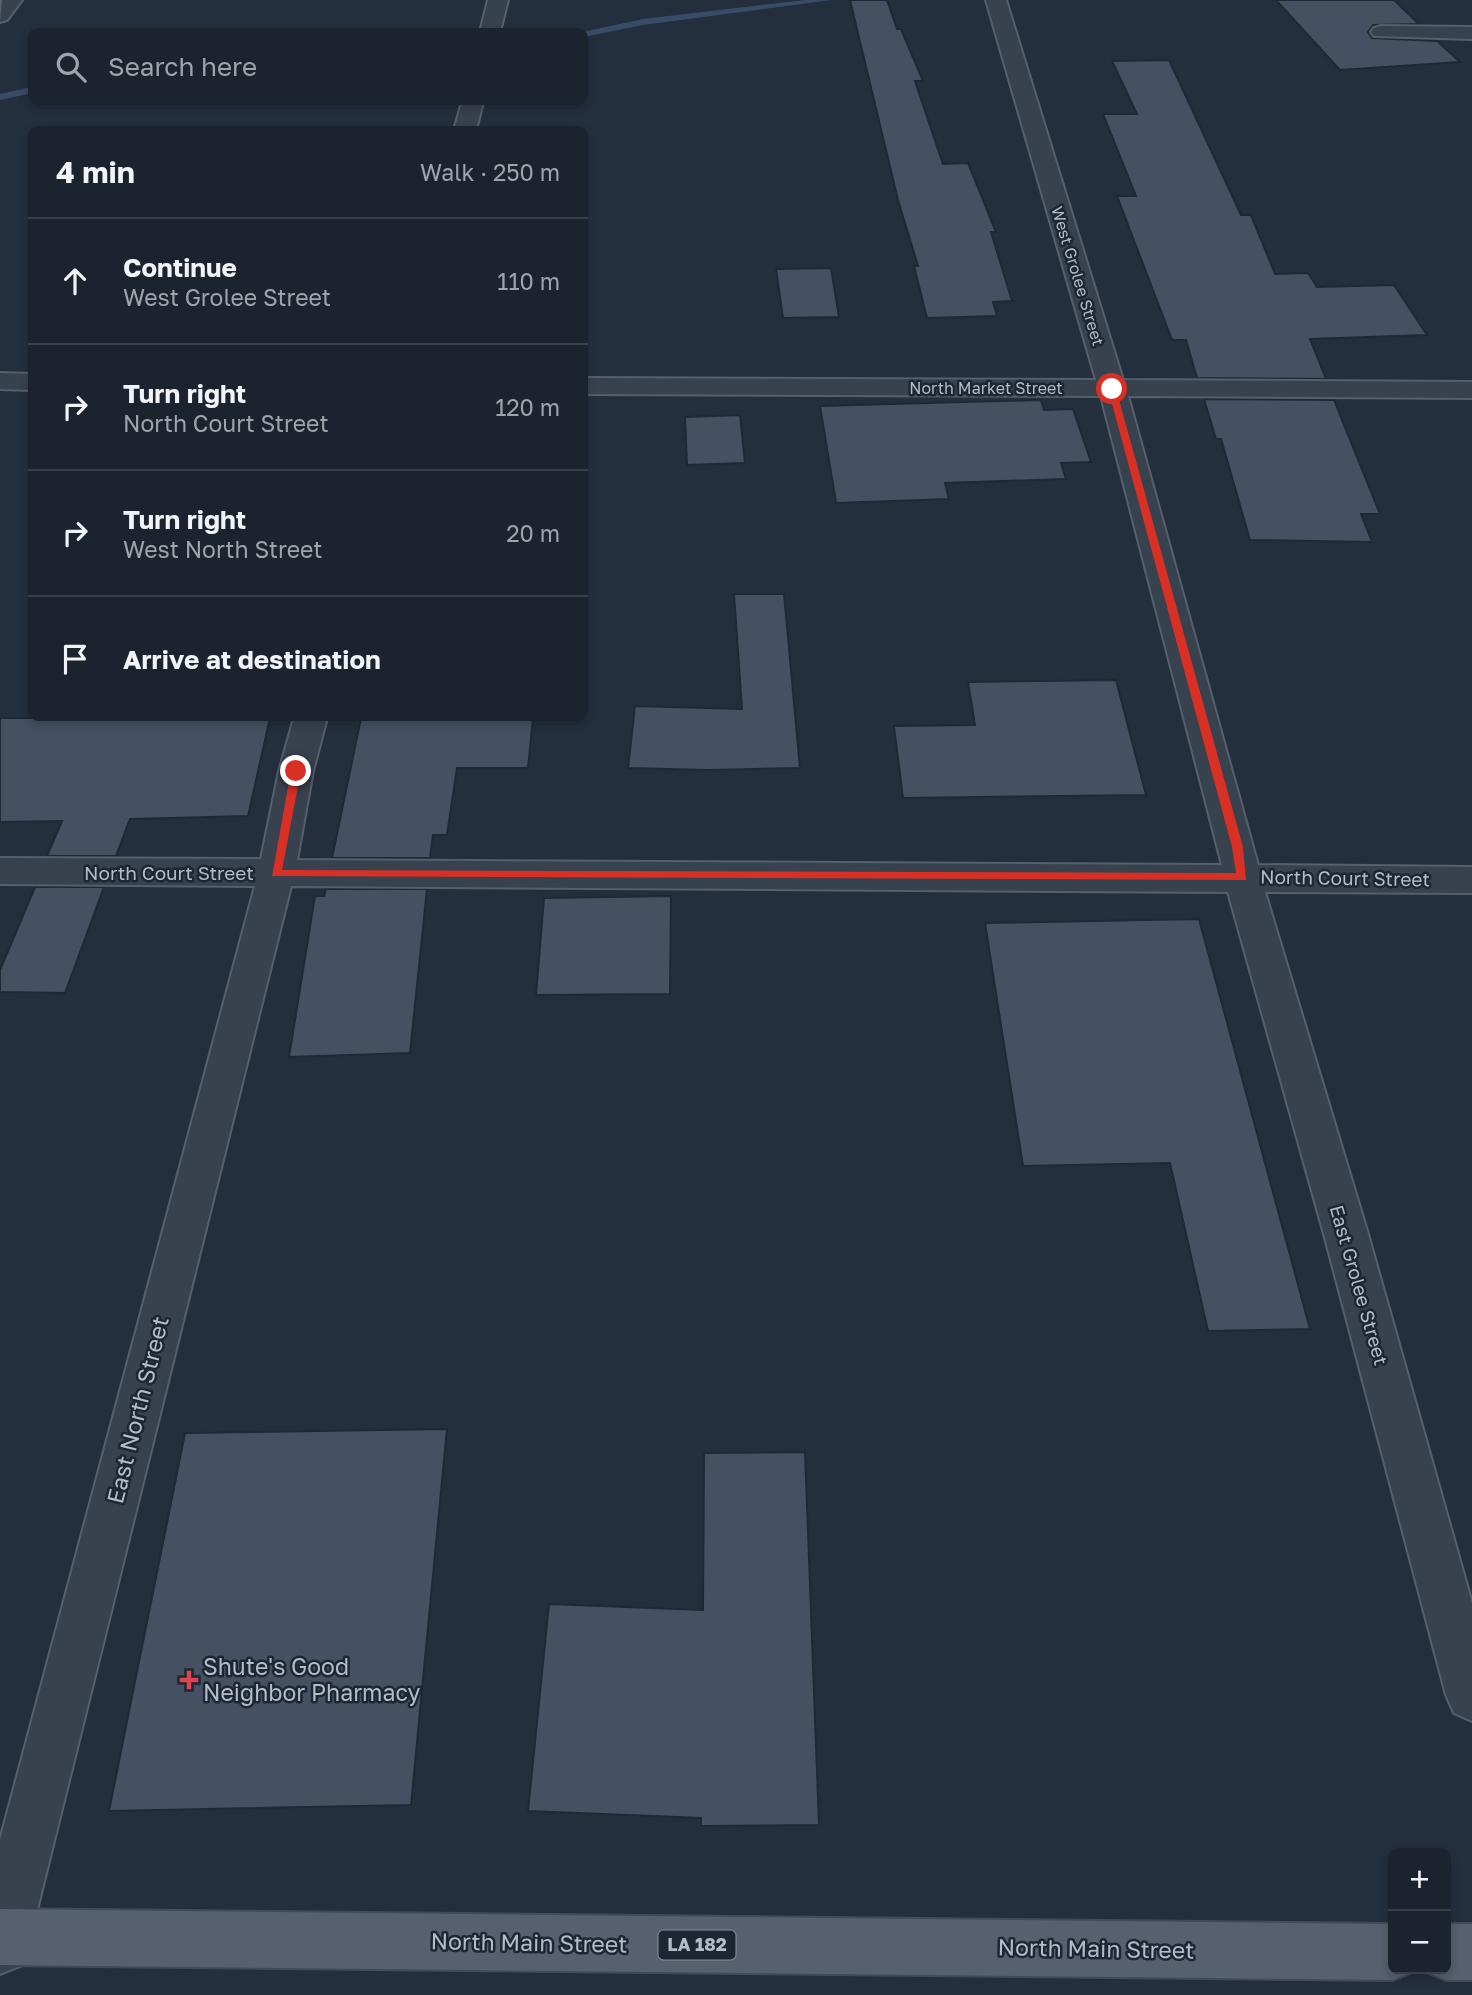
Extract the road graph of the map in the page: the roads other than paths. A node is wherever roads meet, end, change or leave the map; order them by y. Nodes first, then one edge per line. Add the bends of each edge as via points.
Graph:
1 (12, 0) edge
2 (498, 0) edge
3 (996, 0) edge
4 (0, 16) edge
5 (491, 28) edge
6 (1381, 32) dead end
7 (1472, 33) edge
8 (471, 105) edge
9 (466, 126) edge
10 (0, 381) edge
11 (28, 382) edge
12 (588, 386) edge
13 (1112, 389) junction
14 (1472, 390) edge
15 (310, 721) edge
16 (0, 872) edge
17 (276, 873) junction
18 (1242, 877) junction
19 (1472, 880) edge
20 (1472, 1695) edge
21 (1, 1940) edge
22 (1388, 1952) edge
23 (1451, 1952) edge
24 (1472, 1952) edge

1 - 4 street
2 - 5 street
3 - 13 street, West Grolee Street
6 - 7 street
8 - 9 street
10 - 11 street
12 - 13 street, North Market Street
13 - 14 street, North Market Street
13 - 18 street, West Grolee Street
15 - 17 street, East North Street
16 - 17 street, North Court Street
17 - 18 street, North Court Street
17 - 21 street, East North Street
18 - 19 street, North Court Street
18 - 20 street, East Grolee Street
21 - 22 main road, North Main Street / LA 182
23 - 24 main road

